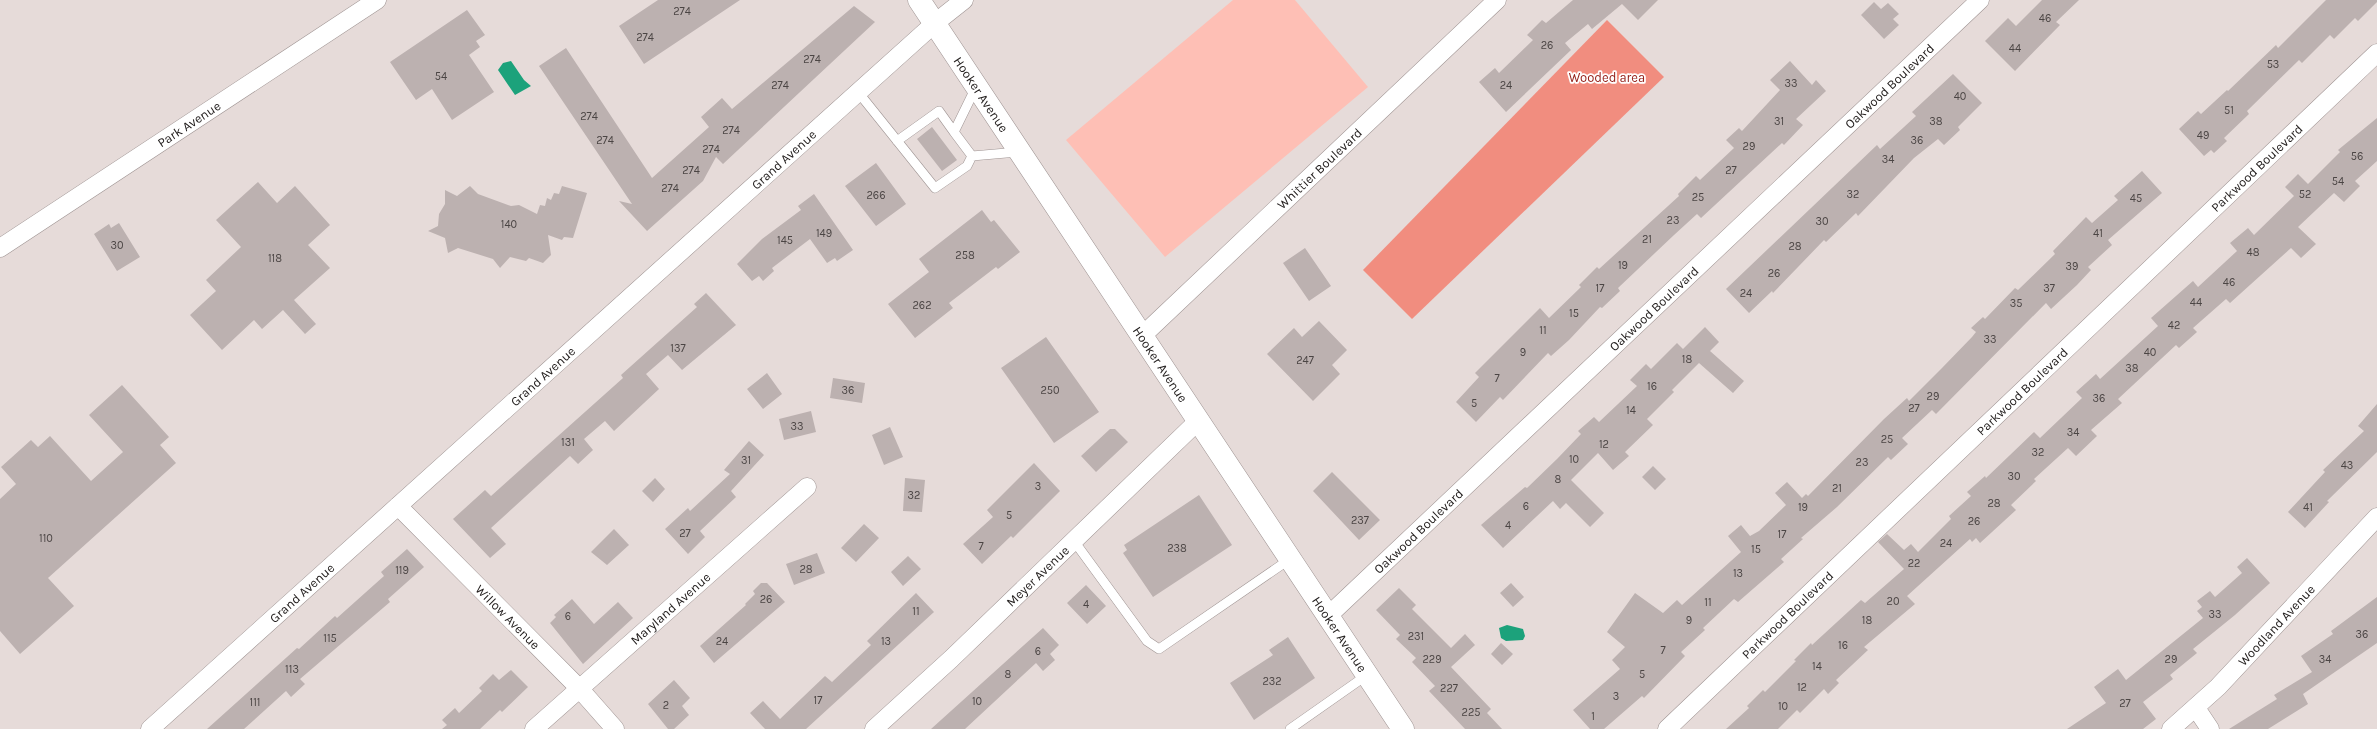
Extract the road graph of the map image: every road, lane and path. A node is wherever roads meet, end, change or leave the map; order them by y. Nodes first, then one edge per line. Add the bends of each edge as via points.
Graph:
1 (377, 0) edge
2 (919, 0) edge
3 (964, 0) edge
4 (1497, 0) edge
5 (1980, 0) edge
6 (935, 23) junction
7 (2377, 53) edge
8 (977, 87) junction
9 (858, 92) junction
10 (954, 132) junction
11 (897, 142) junction
12 (1020, 152) junction
13 (972, 156) junction
14 (0, 248) edge
15 (1142, 336) junction
16 (1198, 421) junction
17 (807, 487) dead end
18 (398, 506) junction
19 (2377, 516) edge
20 (1074, 541) junction
21 (1290, 559) junction
22 (1328, 616) junction
23 (1367, 675) junction
24 (578, 687) junction
25 (2196, 708) junction
26 (150, 729) edge
27 (534, 729) edge
28 (615, 729) edge
29 (874, 729) edge
30 (1290, 729) edge
31 (1403, 729) edge
32 (1667, 729) edge
33 (2171, 729) edge
34 (2210, 729) edge

1 - 14 street, Park Avenue
2 - 6 street, Hooker Avenue
3 - 6 street, Grand Avenue
4 - 15 street, Whittier Boulevard
5 - 22 street, Oakwood Boulevard
6 - 8 street, Hooker Avenue
6 - 9 street, Grand Avenue
7 - 32 street, Parkwood Boulevard
8 - 10 lane
8 - 12 street, Hooker Avenue
9 - 11 lane
9 - 18 street, Grand Avenue
10 - 11 lane via 939,111
10 - 13 lane
11 - 13 lane via 935,188 967,166
12 - 13 lane
12 - 15 street, Hooker Avenue
15 - 16 street, Hooker Avenue
16 - 20 street, Meyer Avenue
16 - 21 street, Hooker Avenue
17 - 24 street, Maryland Avenue
18 - 24 street, Willow Avenue
18 - 26 street, Grand Avenue
19 - 25 street, Woodland Avenue
20 - 21 lane via 1147,641 1159,649
20 - 29 street, Meyer Avenue
21 - 22 street, Hooker Avenue
22 - 23 street, Hooker Avenue
23 - 30 lane
23 - 31 street, Hooker Avenue
24 - 27 street, Maryland Avenue
24 - 28 street, Willow Avenue
25 - 33 street, Woodland Avenue
25 - 34 street

